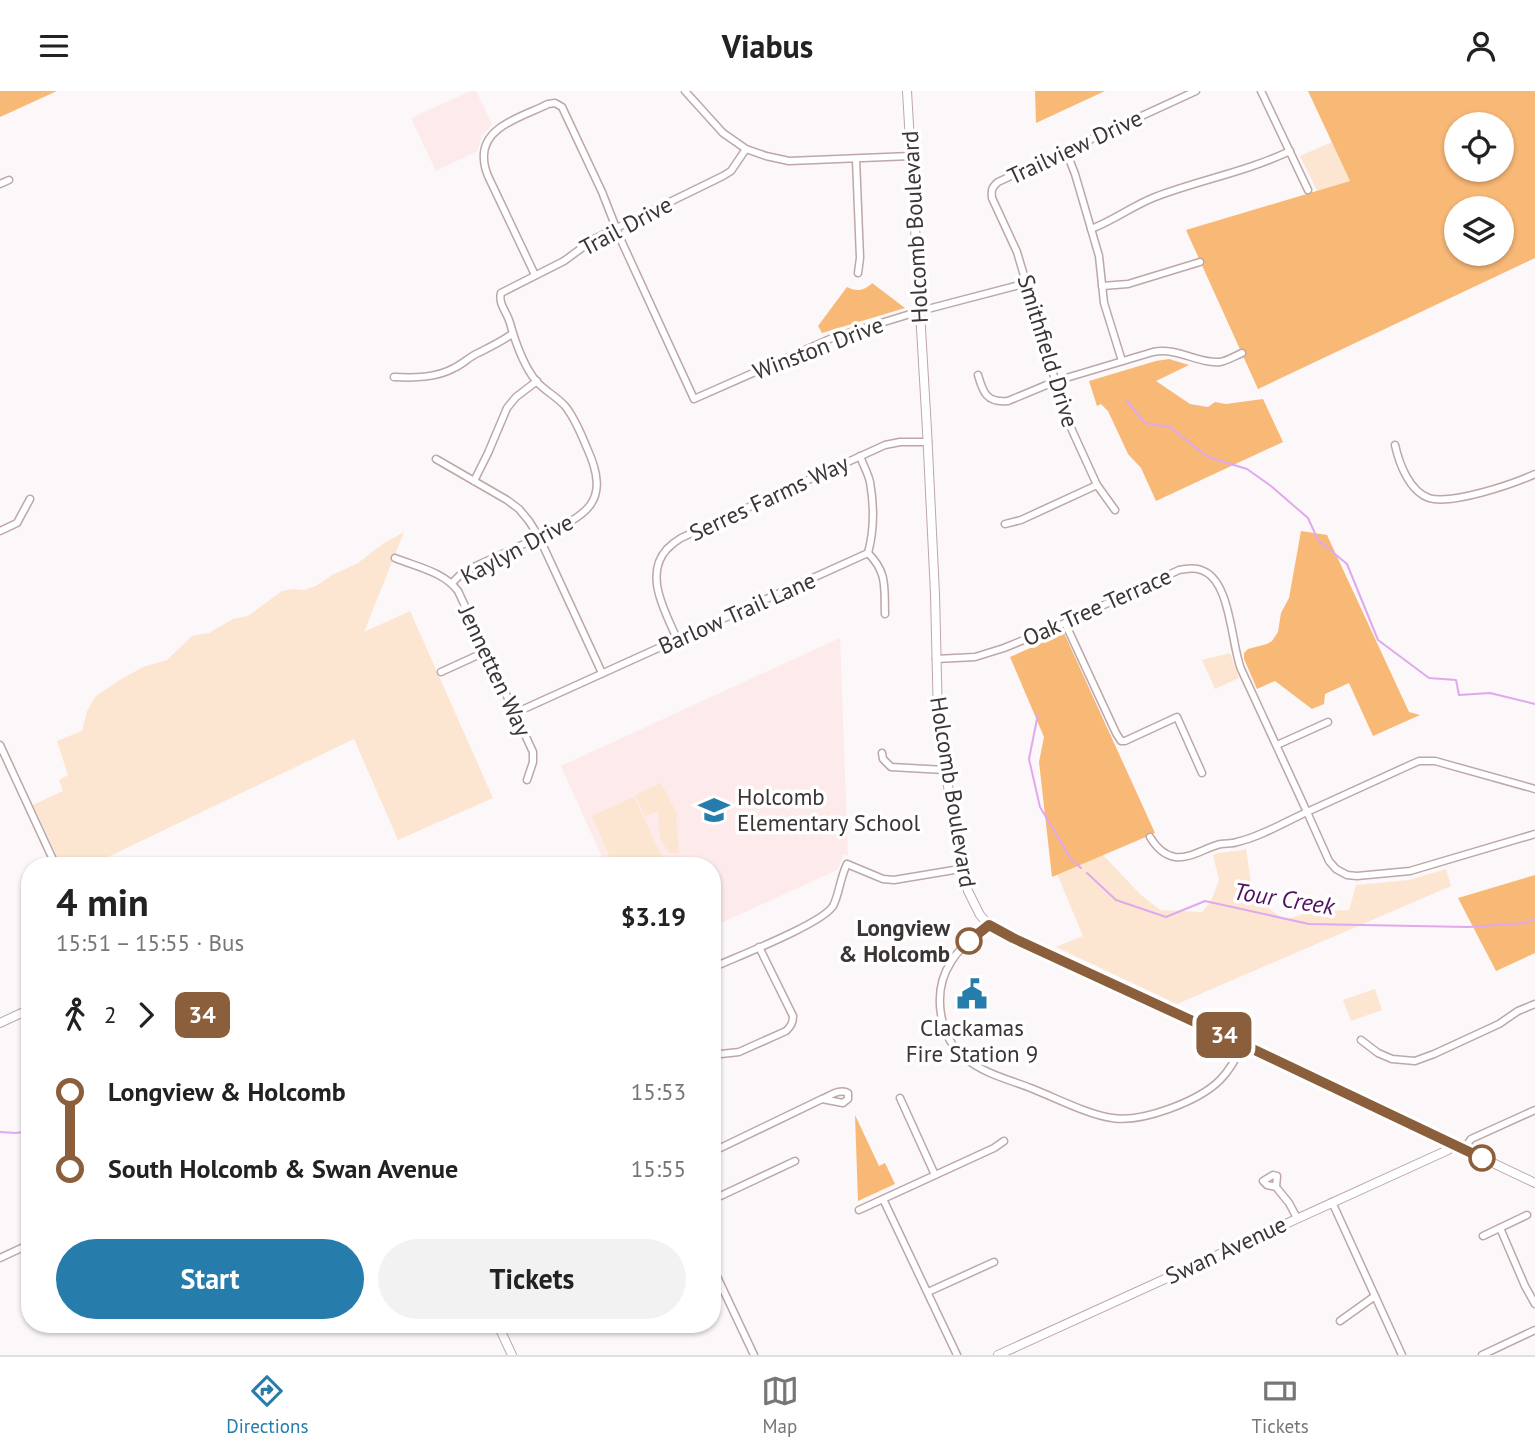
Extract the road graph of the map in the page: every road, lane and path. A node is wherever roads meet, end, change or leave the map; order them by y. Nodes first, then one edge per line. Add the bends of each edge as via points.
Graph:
1 (685, 91) edge
2 (907, 91) edge
3 (1196, 91) edge
4 (1261, 91) edge
5 (746, 149) junction
6 (1066, 151) junction
7 (1290, 151) junction
8 (911, 156) junction
9 (856, 159) junction
10 (9, 180) dead end
11 (0, 184) edge
12 (992, 187) joint
13 (1308, 190) dead end
14 (616, 228) junction
15 (1091, 229) junction
16 (1200, 263) dead end
17 (858, 274) dead end
18 (535, 275) junction
19 (1027, 283) junction
20 (1102, 286) junction
21 (499, 297) joint
22 (920, 311) junction
23 (512, 334) junction
24 (1242, 353) dead end
25 (1122, 361) junction
26 (978, 375) dead end
27 (394, 377) dead end
28 (537, 381) junction
29 (1056, 381) junction
30 (928, 442) junction
31 (1395, 445) dead end
32 (860, 456) junction
33 (436, 459) dead end
34 (1535, 474) edge
35 (474, 481) junction
36 (1097, 485) junction
37 (30, 499) dead end
38 (1115, 510) dead end
39 (1005, 524) dead end
40 (0, 531) edge
41 (539, 537) junction
42 (868, 553) junction
43 (395, 558) dead end
44 (452, 583) junction
45 (885, 614) dead end
46 (1065, 623) junction
47 (677, 639) junction
48 (487, 651) junction
49 (936, 659) junction
50 (441, 672) dead end
51 (602, 673) junction
52 (515, 713) junction
53 (1328, 722) dead end
54 (0, 745) edge
55 (1277, 745) junction
56 (882, 753) dead end
57 (945, 770) junction
58 (1202, 773) dead end
59 (527, 780) dead end
60 (1535, 789) edge
61 (1307, 812) junction
62 (1535, 834) edge
63 (1150, 837) dead end
64 (53, 857) edge
65 (963, 867) junction
66 (989, 925) junction
67 (759, 947) junction
68 (721, 964) edge
69 (1535, 1004) edge
70 (21, 1013) edge
71 (0, 1023) edge
72 (1361, 1040) dead end
73 (1243, 1044) junction
74 (721, 1054) edge
75 (900, 1098) dead end
76 (822, 1099) dead end
77 (1535, 1110) edge
78 (1004, 1141) dead end
79 (1453, 1144) junction
80 (721, 1148) edge
81 (1464, 1149) junction
82 (795, 1161) dead end
83 (935, 1175) junction
84 (1535, 1183) edge
85 (1276, 1187) dead end
86 (721, 1196) edge
87 (883, 1199) junction
88 (1332, 1202) junction
89 (859, 1210) dead end
90 (1527, 1215) dead end
91 (1297, 1218) junction
92 (1500, 1228) junction
93 (1483, 1236) dead end
94 (21, 1248) edge
95 (0, 1258) edge
96 (995, 1262) dead end
97 (721, 1286) edge
98 (928, 1292) junction
99 (1375, 1296) junction
100 (1535, 1304) edge
101 (1340, 1321) dead end
102 (1535, 1330) edge
103 (502, 1333) edge
104 (512, 1355) edge
105 (754, 1355) edge
106 (957, 1355) edge
107 (998, 1355) edge
108 (1402, 1355) edge
109 (1482, 1355) edge

1 - 5 street via 723,133
2 - 8 street, Holcomb Boulevard
3 - 6 street, Trailview Drive
4 - 7 street
5 - 9 street via 789,161
5 - 14 street, Trail Drive via 723,176
6 - 12 street, Trailview Drive
6 - 15 street
7 - 13 street
7 - 15 street via 1140,203
8 - 9 street
8 - 22 street, Holcomb Boulevard
9 - 17 street
10 - 11 street
12 - 19 street, Smithfield Drive via 992,198
14 - 18 street, Trail Drive
14 - 18 street via 562,107 548,104 499,128 484,151 484,161
14 - 22 street, Winston Drive via 694,398 816,344
15 - 20 street
16 - 20 street via 1128,284
18 - 21 street, Trail Drive
19 - 22 street, Winston Drive
19 - 29 street, Smithfield Drive
20 - 25 street
21 - 23 street, Kaylyn Drive
22 - 30 street, Holcomb Boulevard
23 - 27 street via 447,372
23 - 28 street, Kaylyn Drive
24 - 25 street via 1220,362 1161,351
25 - 29 street
26 - 29 street via 984,393 1001,401
28 - 35 street via 508,408
28 - 41 street, Kaylyn Drive via 572,415 598,485 582,515
29 - 36 street, Smithfield Drive via 1066,417
30 - 32 street, Serres Farms Way via 885,445
30 - 49 street, Holcomb Boulevard
31 - 34 street via 1407,477 1431,499 1488,491
32 - 42 street via 871,492 873,533
32 - 47 street, Serres Farms Way via 681,538 666,550 659,564 657,592
33 - 35 street
35 - 41 street via 519,509
36 - 38 street, Smithfield Drive
36 - 39 street
37 - 40 street via 17,523
41 - 44 street, Kaylyn Drive via 469,569
41 - 51 street
42 - 45 street via 883,573
42 - 47 street, Barlow Trail Lane
43 - 44 street, Jennetten Way
44 - 48 street, Jennetten Way
46 - 49 street, Oak Tree Terrace via 988,654
46 - 55 street, Oak Tree Terrace via 1179,570 1201,569 1221,590 1237,658
46 - 58 street via 1121,741 1177,717
47 - 51 street, Barlow Trail Lane
48 - 50 street
48 - 52 street, Jennetten Way
49 - 57 street, Holcomb Boulevard
51 - 52 street, Barlow Trail Lane
52 - 59 street, Jennetten Way via 533,753
53 - 55 street
54 - 64 street
55 - 61 street, Oak Tree Terrace
56 - 57 street via 886,764 895,768
57 - 65 street, Holcomb Boulevard
60 - 61 street via 1426,761
61 - 62 street, Oak Tree Terrace via 1329,861 1347,875 1357,876 1410,871
61 - 63 street via 1246,840 1183,857 1159,850
65 - 66 street, Holcomb Boulevard via 970,897
65 - 67 street via 894,880 846,865 828,912
66 - 73 street, Holcomb Boulevard
66 - 73 street via 953,958 940,1003 952,1044 967,1060 992,1073 1101,1116 1128,1119 1157,1113 1207,1090 1222,1078
67 - 68 street
67 - 74 street via 793,1022 786,1031 739,1052
69 - 72 street via 1415,1061 1392,1059
70 - 71 street
73 - 79 street, Holcomb Boulevard
75 - 83 street
76 - 80 street
77 - 81 street via 1471,1139
78 - 83 street
79 - 81 street, Holcomb Boulevard
79 - 88 street, Swan Avenue
81 - 84 street, Holcomb Boulevard
82 - 86 street
83 - 87 street
85 - 91 street
87 - 89 street
87 - 98 street
88 - 91 street, Swan Avenue
88 - 99 street
90 - 92 street
91 - 107 street, Swan Avenue
92 - 93 street
92 - 100 street
94 - 95 street
96 - 98 street
97 - 105 street
98 - 106 street
99 - 101 street
99 - 108 street
102 - 109 street
103 - 104 street

